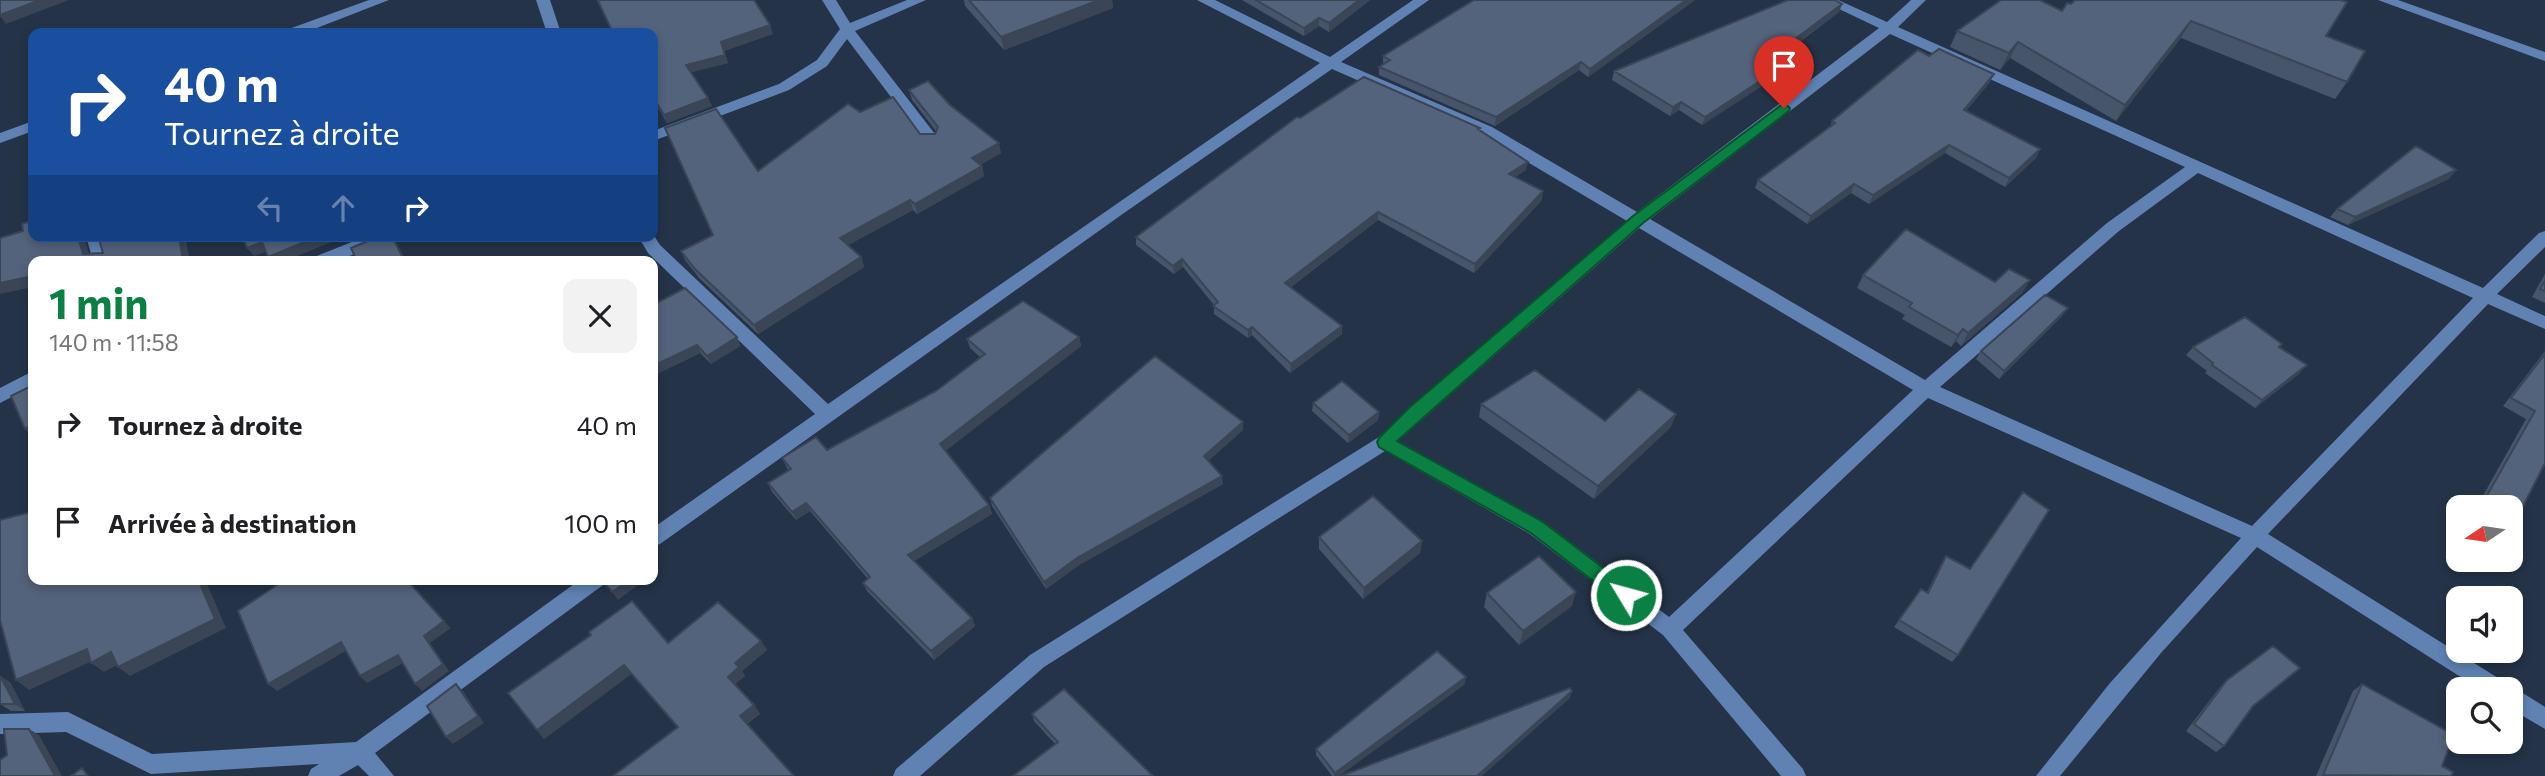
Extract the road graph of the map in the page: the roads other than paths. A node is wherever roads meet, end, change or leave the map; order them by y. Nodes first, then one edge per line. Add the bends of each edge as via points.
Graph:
1 (354, 0) edge
2 (382, 0) edge
3 (543, 0) edge
4 (829, 0) edge
5 (919, 0) edge
6 (1204, 0) edge
7 (1422, 0) edge
8 (1827, 0) edge
9 (1919, 0) edge
10 (2385, 0) edge
11 (344, 14) junction
12 (305, 28) edge
13 (552, 28) edge
14 (1888, 28) junction
15 (847, 29) junction
16 (2545, 57) edge
17 (1329, 62) junction
18 (28, 128) edge
19 (658, 134) edge
20 (0, 138) edge
21 (930, 138) edge
22 (2198, 166) junction
23 (1638, 220) junction
24 (2545, 237) edge
25 (369, 242) edge
26 (650, 242) edge
27 (333, 256) edge
28 (2485, 295) junction
29 (2545, 323) edge
30 (28, 381) edge
31 (1926, 389) junction
32 (0, 396) edge
33 (827, 414) junction
34 (1385, 442) junction
35 (658, 534) edge
36 (2254, 535) junction
37 (588, 585) edge
38 (1670, 629) junction
39 (2478, 677) edge
40 (2523, 705) edge
41 (2545, 719) edge
42 (0, 724) edge
43 (360, 752) junction
44 (319, 776) edge
45 (383, 776) edge
46 (904, 776) edge
47 (1795, 776) edge
48 (2047, 776) edge

1 - 11 street via 356,5
2 - 11 street
3 - 13 street
4 - 15 street
5 - 15 street
6 - 17 street
7 - 17 street
8 - 14 street
9 - 14 street
10 - 16 street
11 - 12 street
14 - 22 street
14 - 23 street
15 - 19 street via 821,63 784,87
15 - 21 street
17 - 23 street via 1487,131
17 - 33 street
18 - 20 street
22 - 28 street
22 - 31 street via 2113,227
23 - 31 street
23 - 34 street
24 - 28 street
25 - 27 street
26 - 33 street
28 - 29 street
28 - 36 street
30 - 32 street
31 - 36 street
31 - 38 street
33 - 35 street
34 - 38 street via 1537,527
34 - 46 street via 1037,661
36 - 39 street
36 - 48 street
37 - 43 street
38 - 47 street
40 - 41 street
42 - 43 street via 68,722 151,764
43 - 44 street
43 - 45 street

